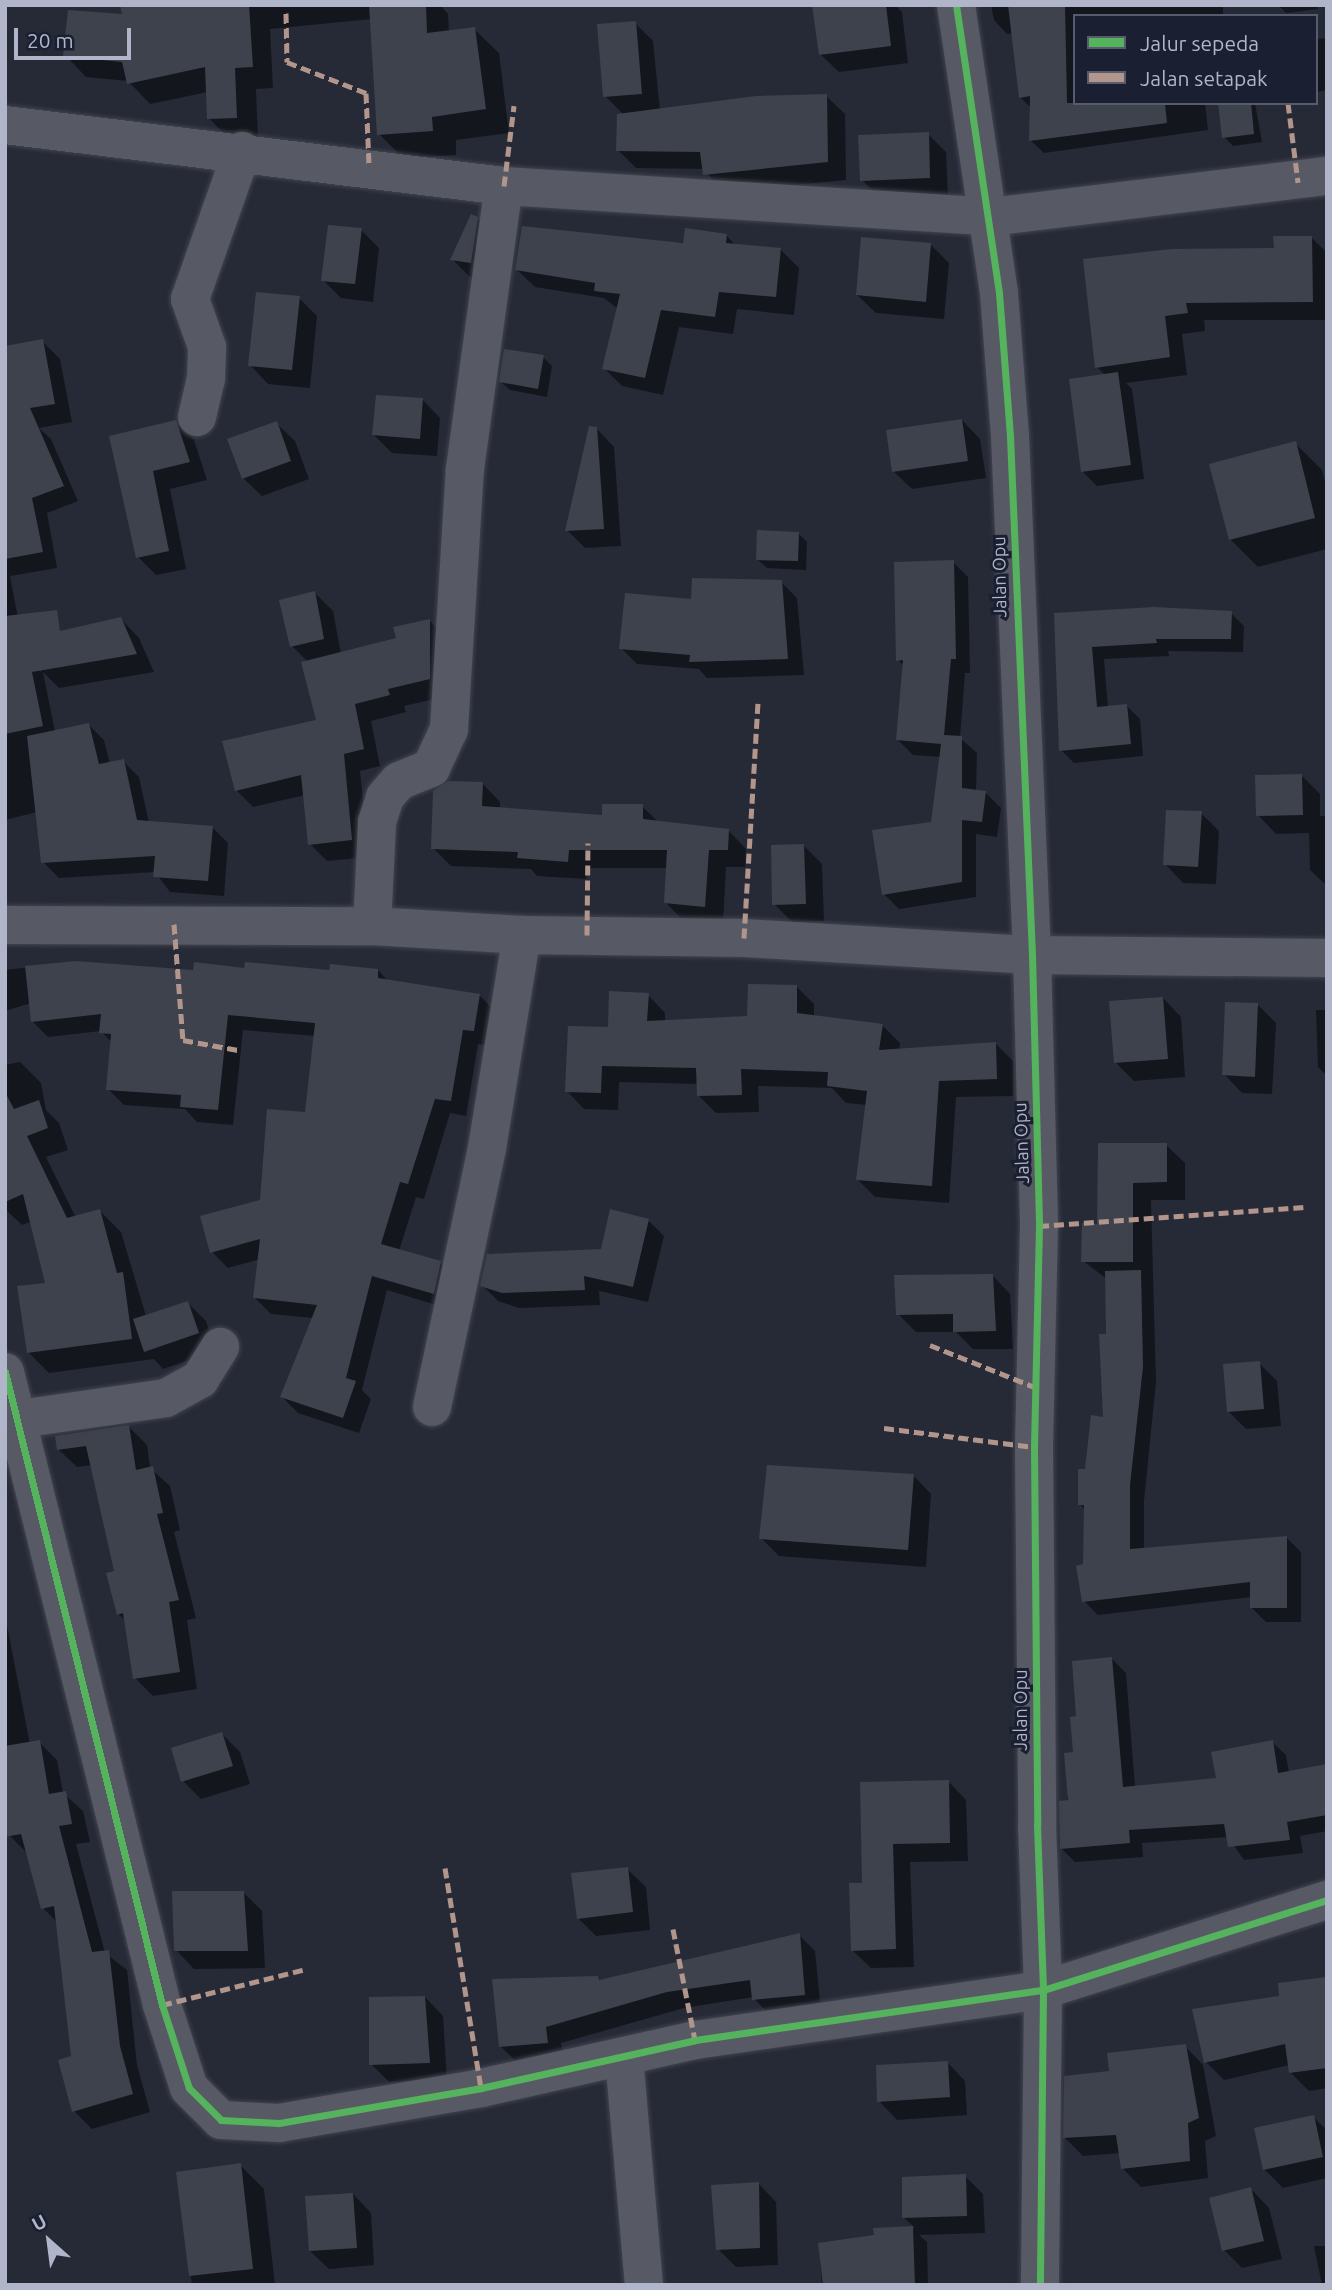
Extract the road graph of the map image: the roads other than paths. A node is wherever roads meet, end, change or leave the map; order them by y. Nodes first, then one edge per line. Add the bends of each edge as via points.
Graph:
1 (956, 5) edge
2 (5, 125) edge
3 (242, 151) junction
4 (1327, 176) edge
5 (504, 186) junction
6 (991, 217) junction
7 (197, 417) dead end
8 (5, 925) edge
9 (372, 926) junction
10 (523, 935) junction
11 (1032, 955) junction
12 (1327, 957) edge
13 (220, 1347) dead end
14 (5, 1372) edge
15 (432, 1407) dead end
16 (19, 1419) junction
17 (1327, 1900) edge
18 (1043, 1990) junction
19 (624, 2057) junction
20 (644, 2285) edge
21 (1040, 2285) edge

1 - 6 street, Jalan Opu
2 - 3 street
3 - 5 street
3 - 7 street via 190,299 207,347 206,379
4 - 6 street
5 - 6 street
5 - 9 street via 464,482 449,729 431,768 399,781 385,797 377,822
6 - 11 street, Jalan Opu via 1011,449
8 - 9 street
9 - 10 street
10 - 11 street via 744,938
10 - 15 street via 487,1149
11 - 12 street
11 - 18 street, Jalan Opu via 1039,1226 1034,1447
13 - 16 street via 200,1379 166,1398
14 - 16 street
16 - 19 street via 162,2005 189,2088 203,2107 221,2120 279,2123
17 - 18 street
18 - 19 street via 695,2040
18 - 21 street, Jalan Opu
19 - 20 street

